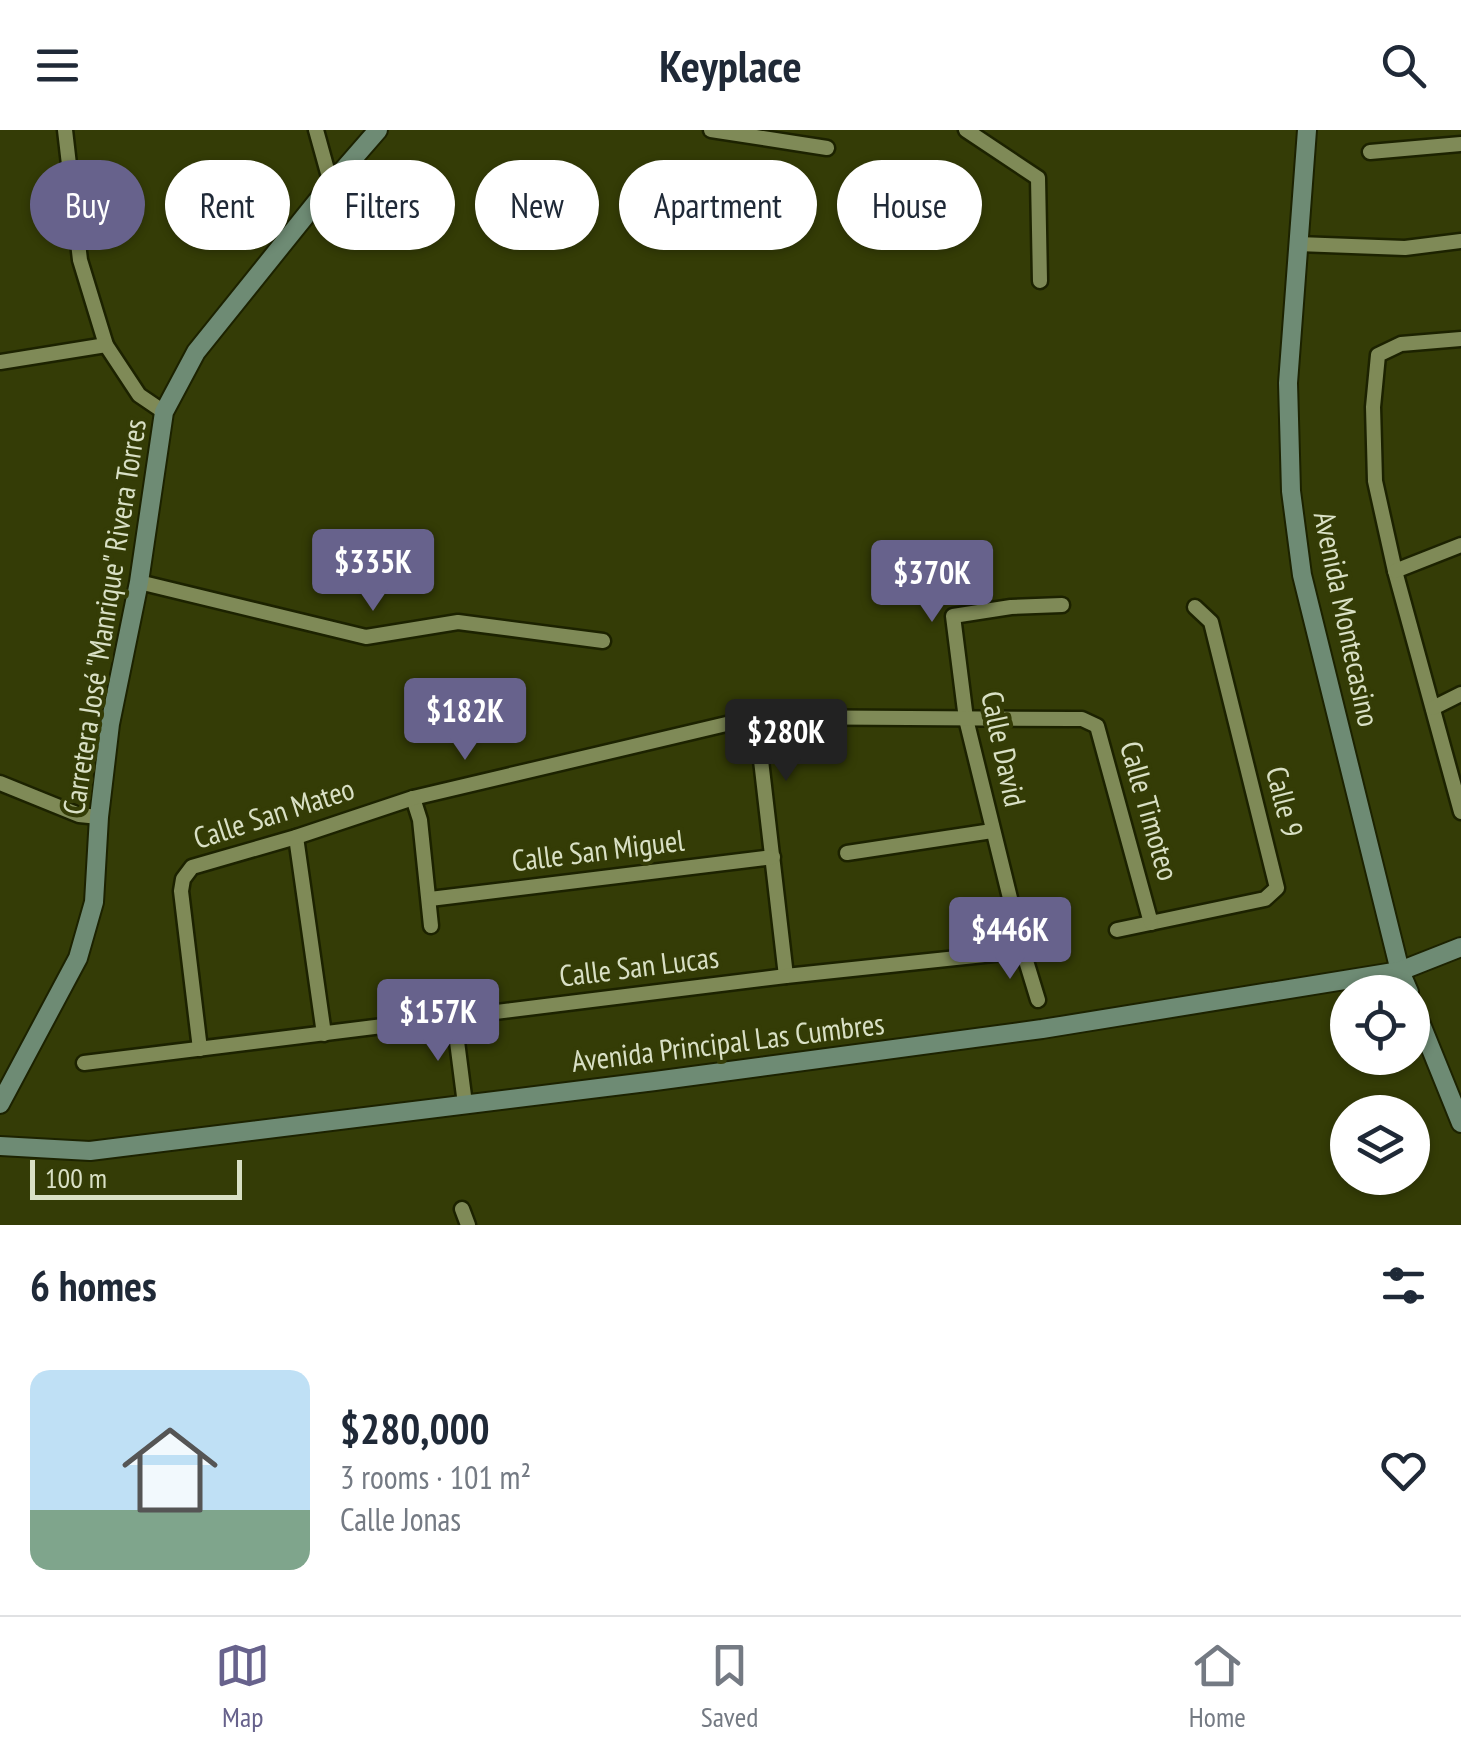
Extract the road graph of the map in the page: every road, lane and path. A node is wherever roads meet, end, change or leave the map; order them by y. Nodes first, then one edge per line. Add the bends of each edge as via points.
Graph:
1 (65, 130) edge
2 (316, 130) edge
3 (378, 130) edge
4 (711, 130) edge
5 (966, 130) edge
6 (1306, 130) edge
7 (1461, 144) edge
8 (827, 148) dead end
9 (1370, 152) dead end
10 (324, 160) edge
11 (351, 160) edge
12 (310, 209) edge
13 (1461, 241) edge
14 (1298, 244) junction
15 (1040, 282) dead end
16 (1461, 339) edge
17 (106, 344) junction
18 (0, 362) edge
19 (164, 412) junction
20 (1461, 544) edge
21 (1395, 571) junction
22 (139, 582) junction
23 (1062, 605) dead end
24 (1195, 608) dead end
25 (603, 641) dead end
26 (1461, 694) edge
27 (1432, 708) junction
28 (756, 717) junction
29 (966, 719) junction
30 (0, 783) edge
31 (413, 798) junction
32 (1461, 812) edge
33 (99, 817) junction
34 (992, 831) junction
35 (296, 837) junction
36 (847, 853) dead end
37 (774, 856) junction
38 (430, 899) junction
39 (1152, 923) junction
40 (432, 926) dead end
41 (1116, 930) dead end
42 (1461, 947) edge
43 (1023, 952) junction
44 (1400, 971) junction
45 (1402, 975) edge
46 (786, 976) junction
47 (1038, 1000) dead end
48 (454, 1018) junction
49 (324, 1034) junction
50 (1430, 1046) edge
51 (200, 1049) junction
52 (84, 1063) dead end
53 (0, 1104) edge
54 (465, 1104) junction
55 (1461, 1123) edge
56 (0, 1146) edge
57 (462, 1208) dead end
58 (468, 1225) edge

1 - 17 street via 80,260
2 - 10 street
3 - 11 street, Carretera José "Manrique" Rivera Torres
4 - 8 street
5 - 15 street via 1038,178
6 - 14 street, Avenida Montecasino
7 - 9 street
12 - 19 street, Carretera José "Manrique" Rivera Torres via 196,352
13 - 14 street via 1406,248
14 - 44 street, Avenida Montecasino via 1288,383 1302,575
16 - 21 street via 1401,344 1378,355 1375,481
17 - 18 street
17 - 19 street via 139,395
19 - 22 street, Carretera José "Manrique" Rivera Torres
20 - 21 street
21 - 27 street
22 - 25 street via 366,637 458,622
22 - 33 street, Carretera José "Manrique" Rivera Torres via 115,692
23 - 29 street, Calle David via 952,616
24 - 39 street, Calle 9 via 1211,622 1277,888 1265,899
26 - 27 street
27 - 32 street
28 - 29 street, Calle San Mateo
28 - 31 street, Calle San Mateo
28 - 37 street
29 - 34 street, Calle David
29 - 39 street, Calle Timoteo via 1082,719 1096,726
30 - 33 street
31 - 35 street, Calle San Mateo
31 - 38 street
33 - 53 street, Carretera José "Manrique" Rivera Torres via 94,902 78,958
34 - 36 street
34 - 43 street, Calle David
35 - 49 street
35 - 51 street, Calle San Mateo via 186,872 181,900
37 - 38 street, Calle San Miguel
37 - 46 street
38 - 40 street
39 - 41 street
42 - 44 street, Avenida Principal Las Cumbres
43 - 46 street, Calle San Lucas
43 - 47 street, Calle David
44 - 45 street, Avenida Montecasino
44 - 54 street, Avenida Principal Las Cumbres via 1042,1030
46 - 48 street, Calle San Lucas
48 - 49 street, Calle San Lucas
48 - 54 street
49 - 51 street, Calle San Lucas
50 - 55 street
51 - 52 street, Calle San Lucas
54 - 56 street, Avenida Principal Las Cumbres via 90,1150
57 - 58 street

